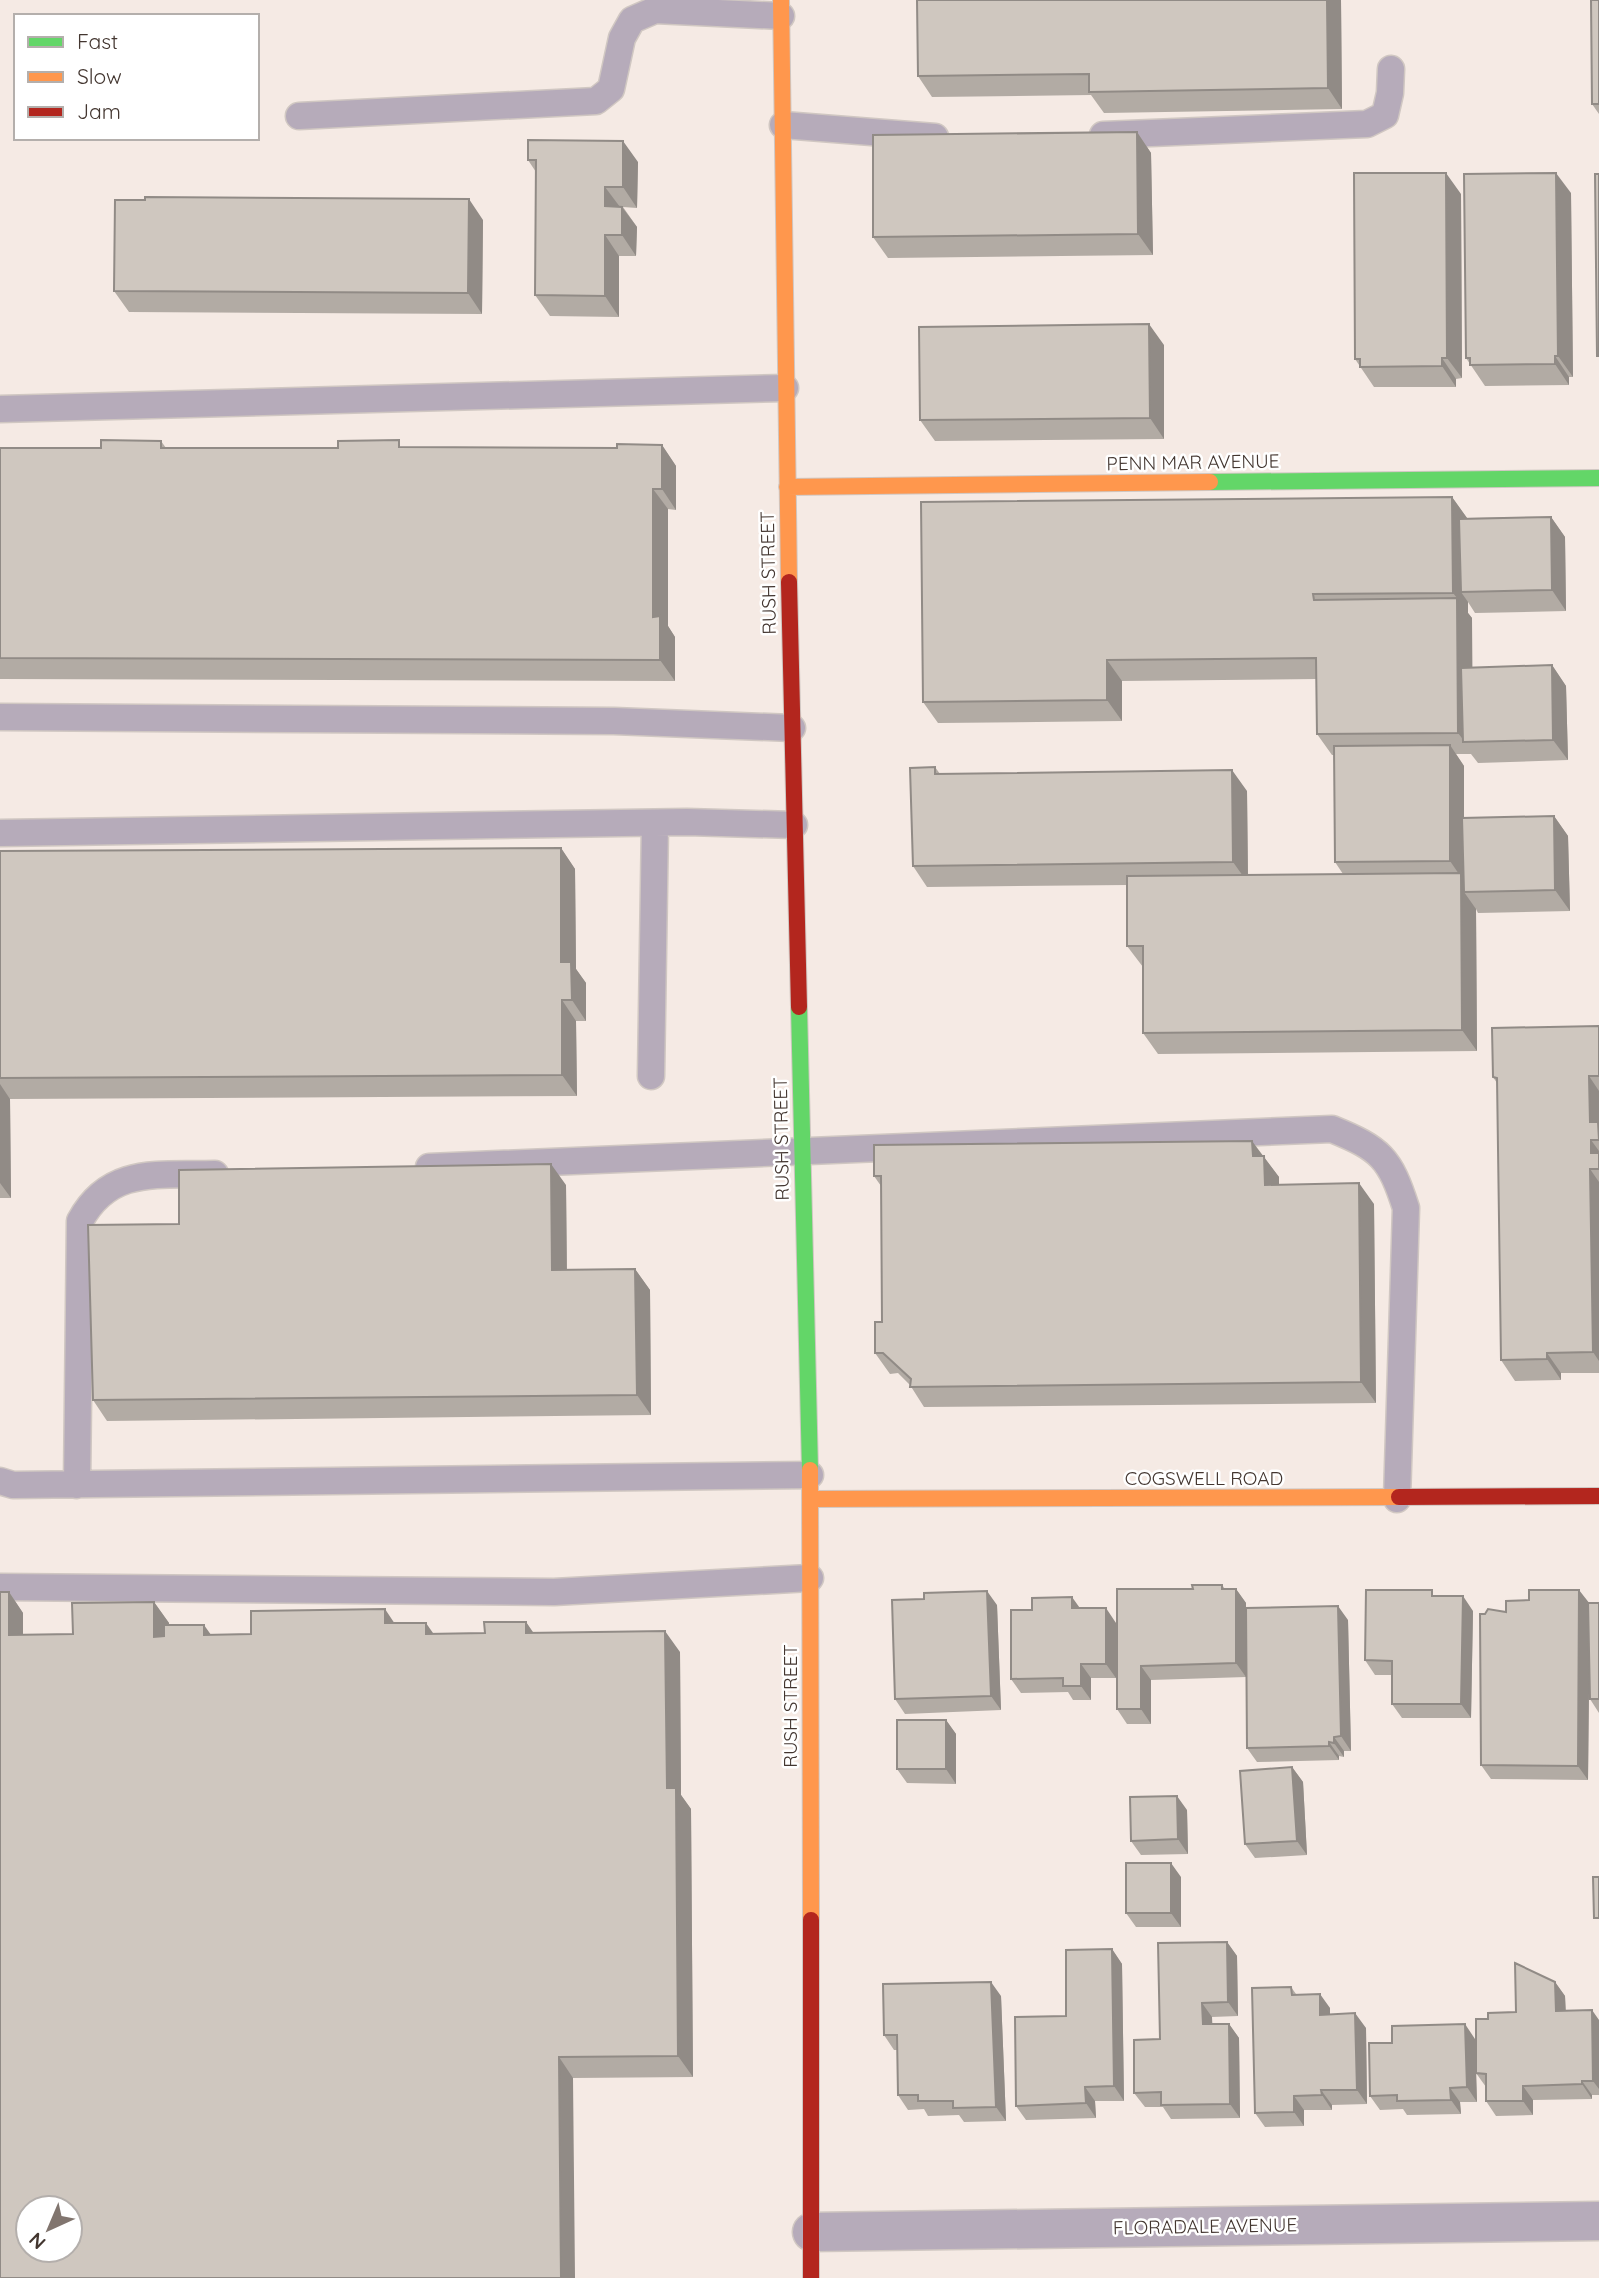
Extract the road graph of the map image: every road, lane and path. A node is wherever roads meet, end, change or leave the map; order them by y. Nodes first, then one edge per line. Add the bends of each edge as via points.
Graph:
1 (781, 8) edge
2 (1391, 69) dead end
3 (299, 116) dead end
4 (783, 125) junction
5 (1078, 135) edge
6 (957, 137) edge
7 (785, 388) junction
8 (0, 409) edge
9 (1599, 478) edge
10 (788, 487) junction
11 (0, 717) edge
12 (792, 728) junction
13 (655, 823) junction
14 (794, 824) junction
15 (0, 833) edge
16 (651, 1076) dead end
17 (802, 1151) junction
18 (397, 1168) edge
19 (246, 1173) edge
20 (0, 1481) edge
21 (77, 1485) junction
22 (810, 1487) junction
23 (1599, 1496) edge
24 (1397, 1499) junction
25 (810, 1578) junction
26 (0, 1587) edge
27 (1599, 2221) edge
28 (812, 2232) junction
29 (811, 2278) edge

1 - 3 lane via 655,10 632,20 622,38 611,89 596,101
1 - 4 street, RUSH STREET
2 - 5 lane via 1385,115 1367,124
4 - 6 lane
4 - 7 street, RUSH STREET
7 - 8 lane
7 - 10 street, RUSH STREET
9 - 10 street, PENN MAR AVENUE
10 - 12 street, RUSH STREET
11 - 12 lane via 614,722
12 - 14 street, RUSH STREET
13 - 14 lane
13 - 15 lane
13 - 16 lane
14 - 17 street, RUSH STREET
17 - 18 lane
17 - 22 street, RUSH STREET
17 - 24 lane via 1332,1129 1367,1143 1394,1170 1406,1208
19 - 21 lane via 136,1176 92,1199 80,1221
20 - 21 lane
21 - 22 lane
22 - 24 street, COGSWELL ROAD
22 - 25 street, RUSH STREET
23 - 24 street, COGSWELL ROAD
25 - 26 lane via 554,1592
25 - 28 street, RUSH STREET
27 - 28 street, FLORADALE AVENUE
28 - 29 street, RUSH STREET

